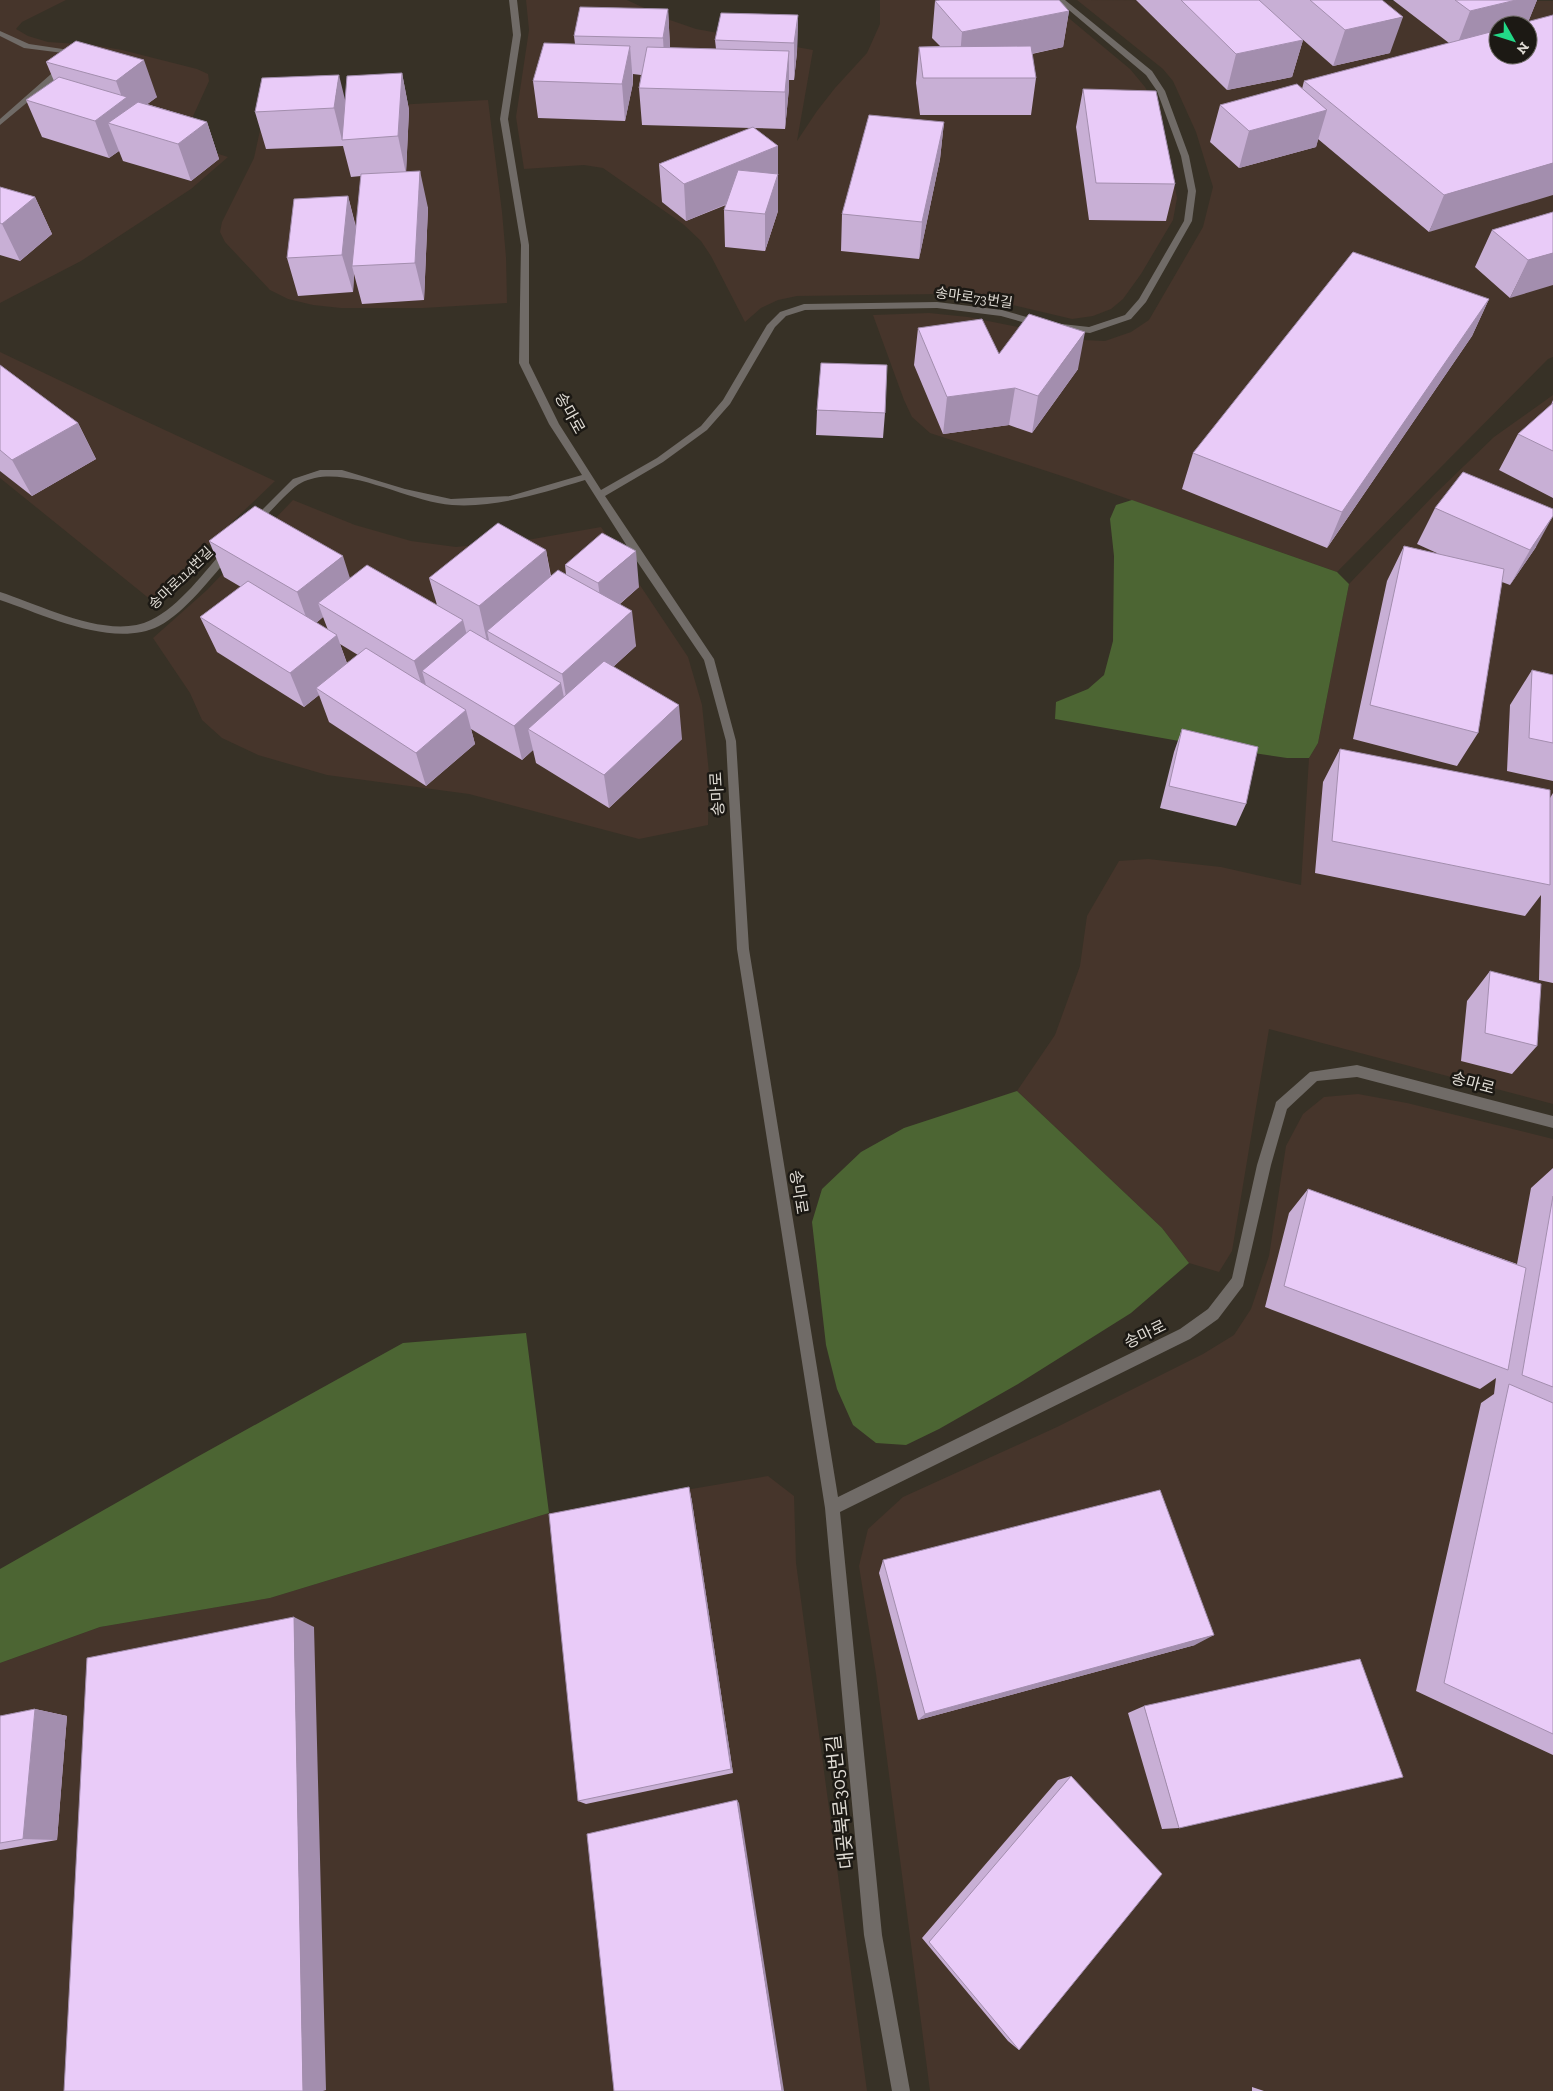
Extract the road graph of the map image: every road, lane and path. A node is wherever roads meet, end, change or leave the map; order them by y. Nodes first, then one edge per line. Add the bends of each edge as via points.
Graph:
1 (513, 0) edge
2 (1061, 0) edge
3 (0, 33) edge
4 (0, 123) edge
5 (588, 476) junction
6 (600, 495) junction
7 (0, 596) edge
8 (1553, 1122) edge
9 (832, 1508) junction
10 (901, 2091) edge

1 - 5 street, 송마로 via 517,35 504,119 526,245 524,363 554,424
2 - 6 street, 송마로73번길 via 1149,73 1161,91 1185,156 1192,191 1188,221 1143,300 1128,317 1090,330 1043,325 1002,313 937,306 804,307 783,314 771,325 727,402 704,428 660,460
3 - 4 street via 27,46 76,53
5 - 6 street, 송마로
5 - 7 street, 송마로114번길 via 510,499 450,502 342,473 320,473 296,480 175,607 154,623 133,630 108,629 79,622
6 - 9 street, 송마로 via 709,659 731,741 743,950
8 - 9 street, 송마로 via 1358,1071 1314,1076 1281,1106 1238,1281 1213,1314 1185,1334
9 - 10 street, 대곶북로305번길 via 873,1935

